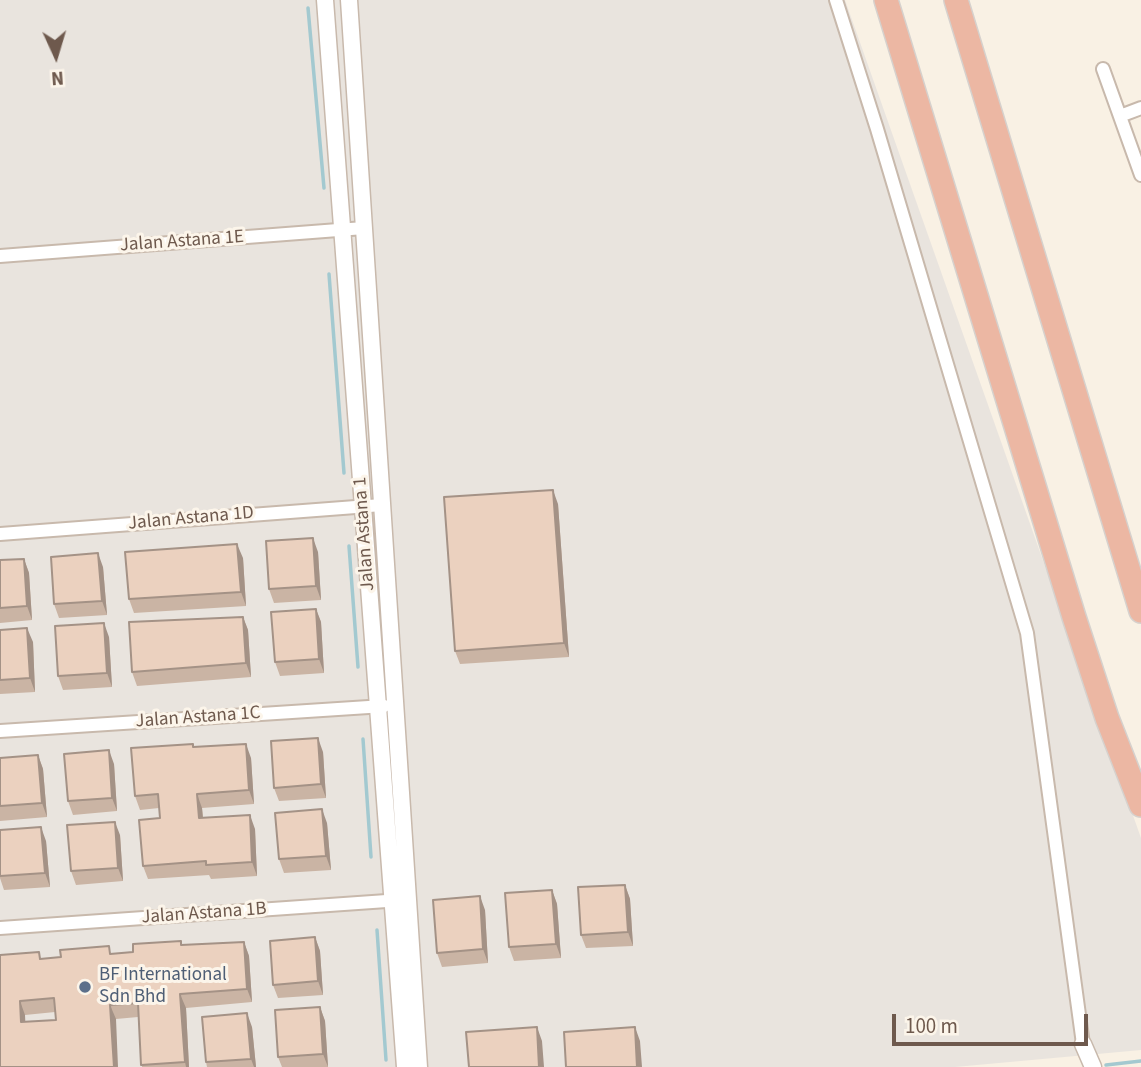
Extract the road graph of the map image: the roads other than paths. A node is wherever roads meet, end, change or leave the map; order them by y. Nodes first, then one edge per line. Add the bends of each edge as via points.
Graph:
1 (325, 0) edge
2 (349, 0) edge
3 (836, 0) edge
4 (886, 0) edge
5 (956, 0) edge
6 (1103, 69) dead end
7 (1141, 108) edge
8 (1121, 116) junction
9 (1141, 175) edge
10 (364, 228) junction
11 (342, 229) junction
12 (0, 256) edge
13 (382, 505) junction
14 (363, 506) junction
15 (0, 534) edge
16 (1141, 611) edge
17 (395, 705) junction
18 (378, 707) junction
19 (0, 731) edge
20 (1141, 806) edge
21 (400, 900) junction
22 (0, 928) edge
23 (1083, 1044) junction
24 (405, 1067) edge
25 (419, 1067) edge
26 (1077, 1067) edge
27 (1093, 1067) edge

1 - 11 street, Jalan Astana 1
2 - 10 street, Jalan Astana 1
3 - 23 street via 1027,633
4 - 20 highway via 1070,604
5 - 16 highway
6 - 8 street
7 - 8 street
8 - 9 street
10 - 11 street, Jalan Astana 1E
10 - 13 street, Jalan Astana 1
11 - 12 street, Jalan Astana 1E
11 - 14 street, Jalan Astana 1
13 - 14 street, Jalan Astana 1D
13 - 17 street, Jalan Astana 1
14 - 15 street, Jalan Astana 1D
14 - 18 street, Jalan Astana 1
17 - 18 street, Jalan Astana 1C
17 - 21 street, Jalan Astana 1
18 - 19 street, Jalan Astana 1C
18 - 21 street, Jalan Astana 1
21 - 22 street, Jalan Astana 1B
21 - 24 street, Jalan Astana 1
21 - 25 street, Jalan Astana 1
23 - 26 street
23 - 27 street

